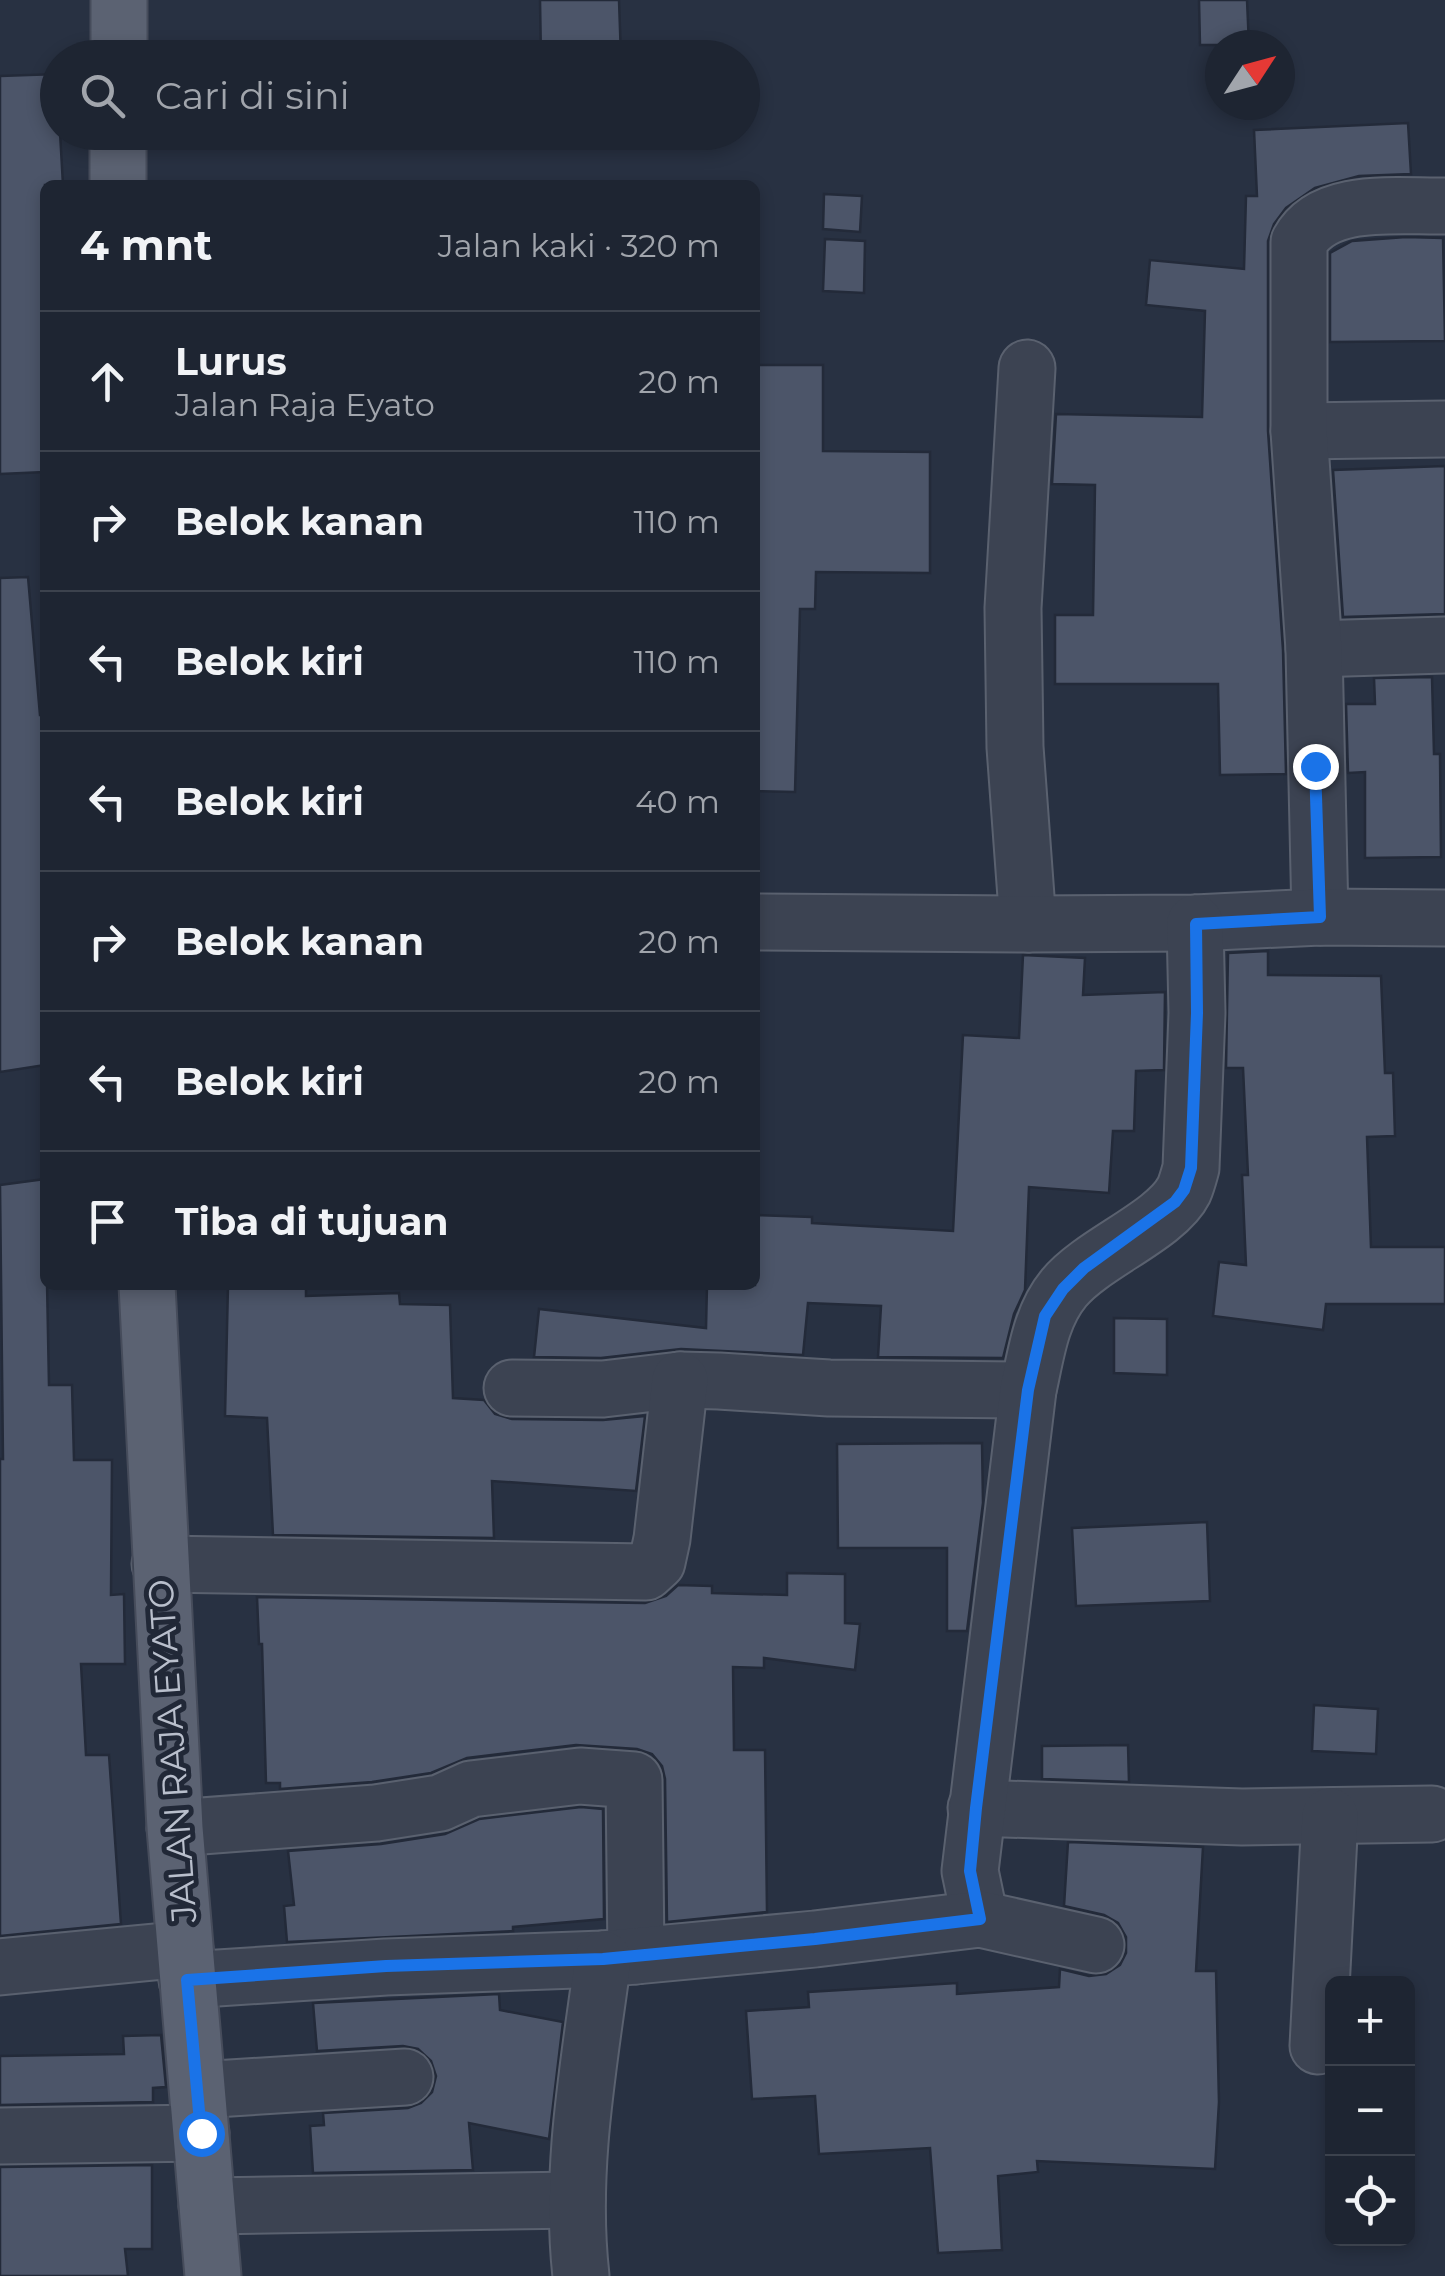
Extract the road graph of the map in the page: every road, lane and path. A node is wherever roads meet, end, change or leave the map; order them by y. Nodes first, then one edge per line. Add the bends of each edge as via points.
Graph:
1 (119, 0) edge
2 (119, 40) edge
3 (118, 150) edge
4 (118, 180) edge
5 (1445, 206) edge
6 (1027, 368) dead end
7 (1445, 429) edge
8 (1299, 431) junction
9 (1445, 645) edge
10 (1314, 650) junction
11 (1320, 917) junction
12 (1445, 918) edge
13 (760, 922) edge
14 (1028, 924) junction
15 (1196, 924) junction
16 (147, 1290) edge
17 (680, 1380) junction
18 (512, 1388) dead end
19 (1028, 1390) junction
20 (160, 1564) junction
21 (976, 1808) junction
22 (1432, 1814) dead end
23 (1330, 1816) junction
24 (175, 1828) junction
25 (980, 1919) junction
26 (1096, 1945) dead end
27 (620, 1957) junction
28 (186, 1964) junction
29 (0, 1967) edge
30 (1318, 2046) dead end
31 (405, 2076) dead end
32 (200, 2112) junction
33 (0, 2136) edge
34 (577, 2200) junction
35 (207, 2206) junction
36 (213, 2276) edge
37 (580, 2276) edge

1 - 2 main road
3 - 4 main road
5 - 8 street via 1360,208 1306,228 1299,242
6 - 14 street via 1013,608
7 - 8 street
8 - 10 street
9 - 10 street
10 - 11 street
11 - 12 street
11 - 15 street
13 - 14 street
14 - 15 street
15 - 19 street via 1191,1168 1184,1190 1063,1289 1045,1316
16 - 20 main road, JALAN RAJA EYATO
17 - 18 street via 602,1389
17 - 19 street
17 - 20 street via 662,1539 657,1562 646,1572
19 - 21 street
20 - 24 main road, JALAN RAJA EYATO
21 - 23 street
21 - 25 street via 970,1871
22 - 23 street
23 - 30 street
24 - 27 street via 376,1813 440,1802 471,1789 580,1776 634,1780
24 - 28 main road, JALAN RAJA EYATO
25 - 26 street
25 - 27 street
27 - 28 street via 386,1966
27 - 34 street via 580,2127
28 - 29 street
28 - 32 main road, JALAN RAJA EYATO
31 - 32 street
32 - 33 street
32 - 35 main road, JALAN RAJA EYATO
34 - 35 street
34 - 37 street
35 - 36 main road, JALAN RAJA EYATO

